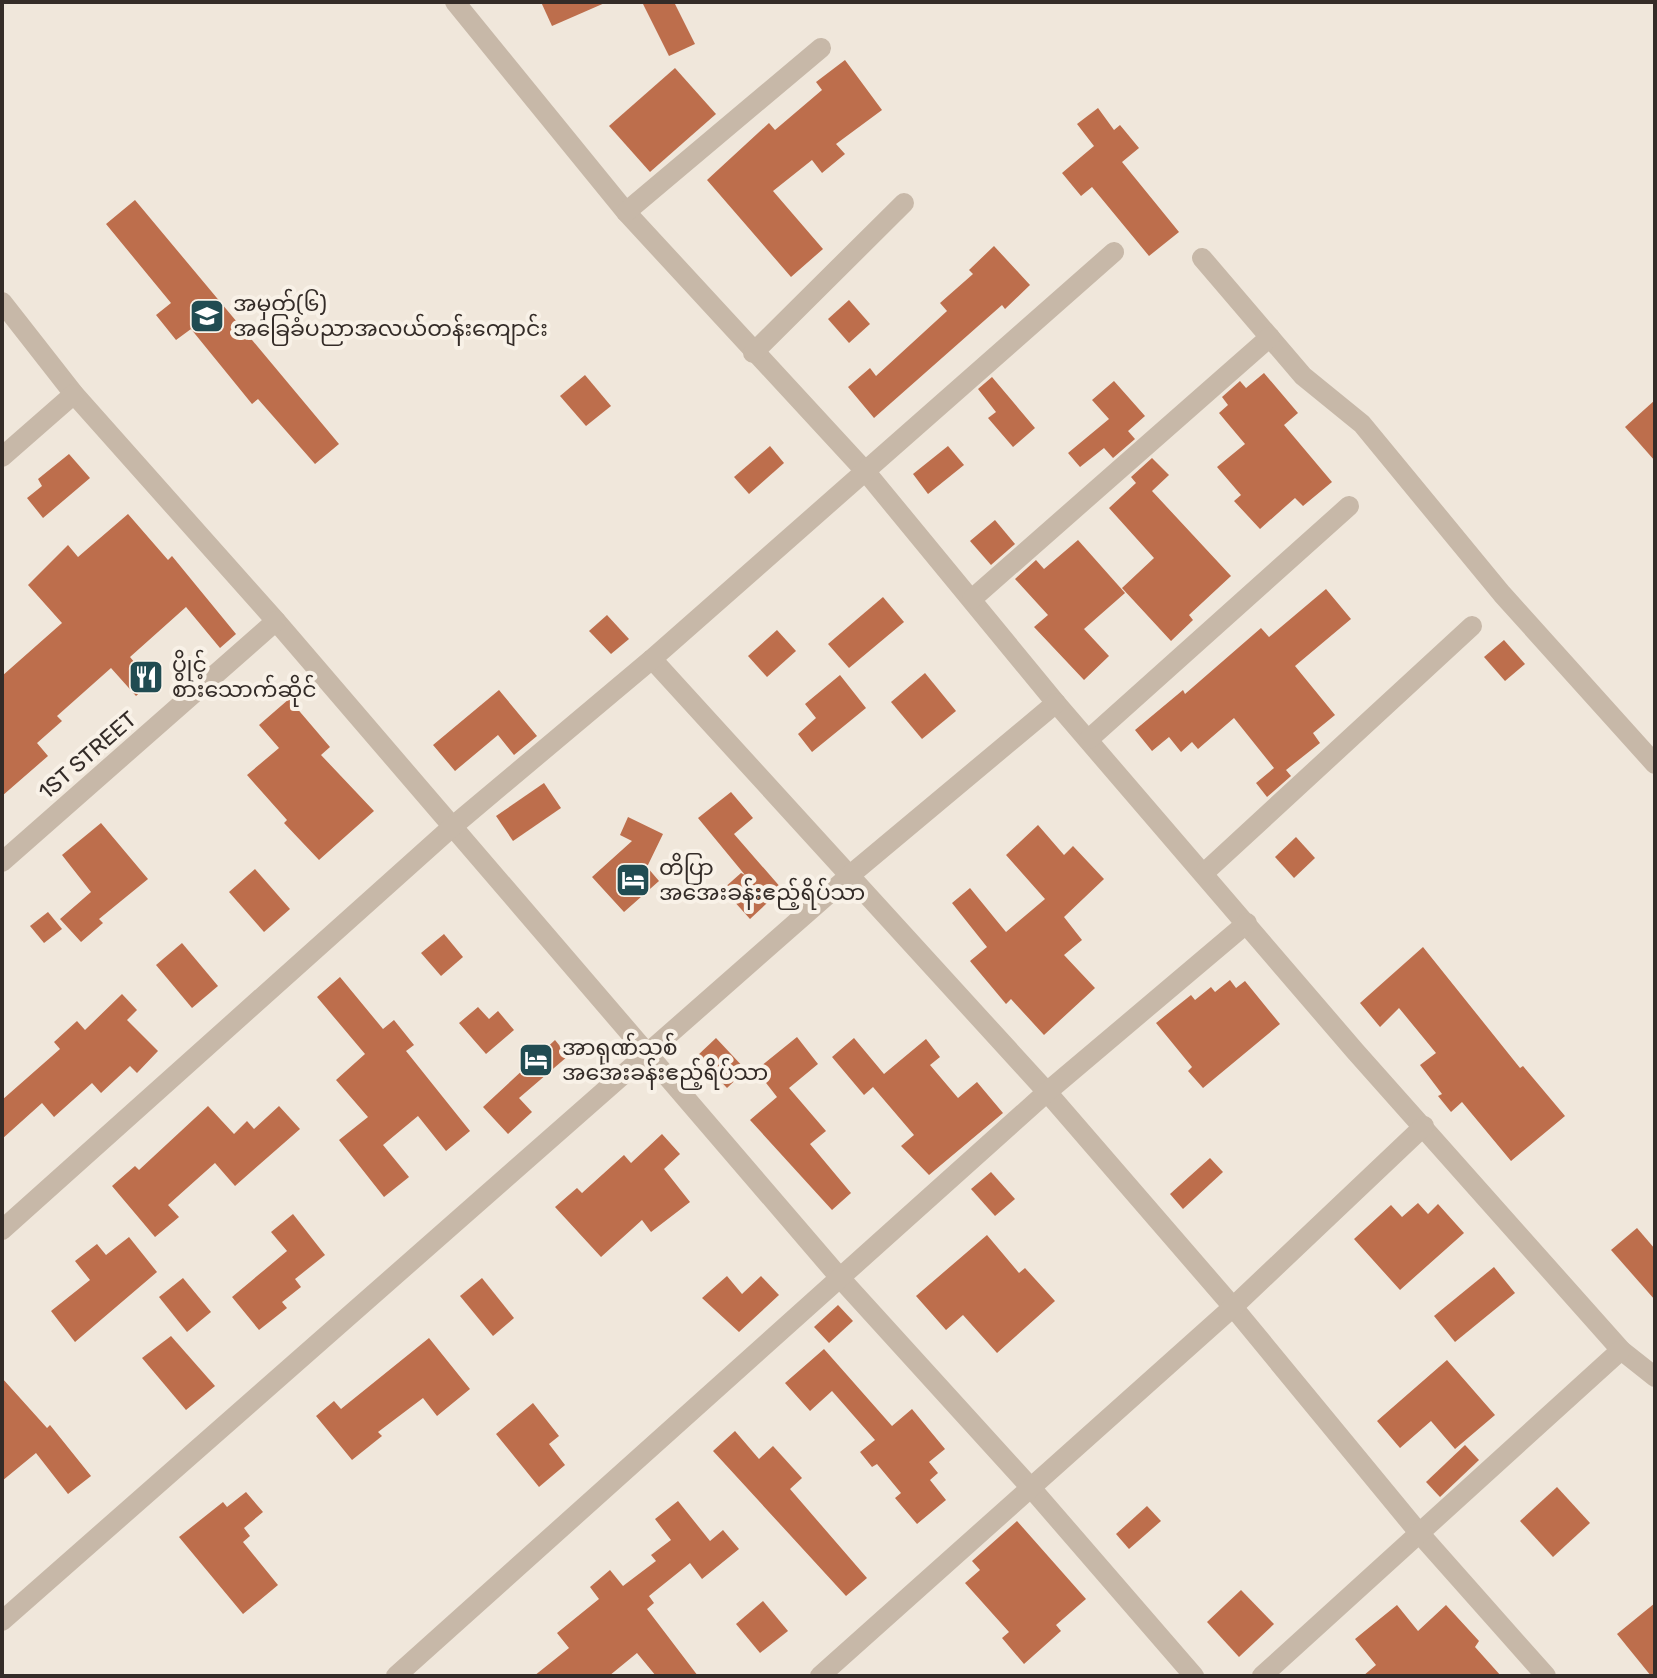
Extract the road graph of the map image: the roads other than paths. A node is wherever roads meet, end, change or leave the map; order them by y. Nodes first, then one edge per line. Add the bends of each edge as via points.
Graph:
1 (455, 2) edge
2 (821, 48) dead end
3 (904, 203) dead end
4 (626, 212) junction
5 (1114, 252) dead end
6 (1202, 258) dead end
7 (2, 302) edge
8 (1270, 337) junction
9 (753, 353) junction
10 (74, 394) junction
11 (2, 457) edge
12 (866, 472) junction
13 (1349, 506) dead end
14 (972, 599) junction
15 (276, 621) junction
16 (1472, 626) dead end
17 (652, 659) junction
18 (1056, 703) junction
19 (1089, 739) junction
20 (1655, 764) edge
21 (452, 827) junction
22 (2, 862) edge
23 (1204, 873) junction
24 (849, 876) junction
25 (1247, 923) junction
26 (648, 1054) junction
27 (1047, 1092) junction
28 (1424, 1126) junction
29 (2, 1230) edge
30 (841, 1279) junction
31 (1233, 1307) junction
32 (1621, 1350) junction
33 (1655, 1377) edge
34 (1032, 1489) junction
35 (1420, 1534) junction
36 (2, 1621) edge
37 (396, 1676) edge
38 (820, 1676) edge
39 (1194, 1676) edge
40 (1262, 1676) edge
41 (1546, 1676) edge

1 - 4 street
2 - 4 street
3 - 9 street
4 - 9 street
5 - 12 street
6 - 8 street
7 - 10 street
8 - 14 street
8 - 20 street via 1303,376 1362,424 1502,594
9 - 12 street
10 - 11 street
10 - 15 street
12 - 14 street
12 - 17 street
13 - 19 street
14 - 18 street
15 - 21 street
15 - 22 street, 1ST STREET
16 - 23 street
17 - 21 street
17 - 24 street
18 - 19 street
18 - 24 street
19 - 23 street
21 - 26 street
21 - 29 street
23 - 25 street
24 - 26 street
24 - 27 street
25 - 27 street
25 - 28 street
26 - 30 street
26 - 36 street
27 - 30 street
27 - 31 street
28 - 31 street
28 - 32 street
30 - 34 street
30 - 37 street
31 - 34 street
31 - 35 street
32 - 33 street
32 - 35 street
34 - 38 street
34 - 39 street
35 - 40 street
35 - 41 street

